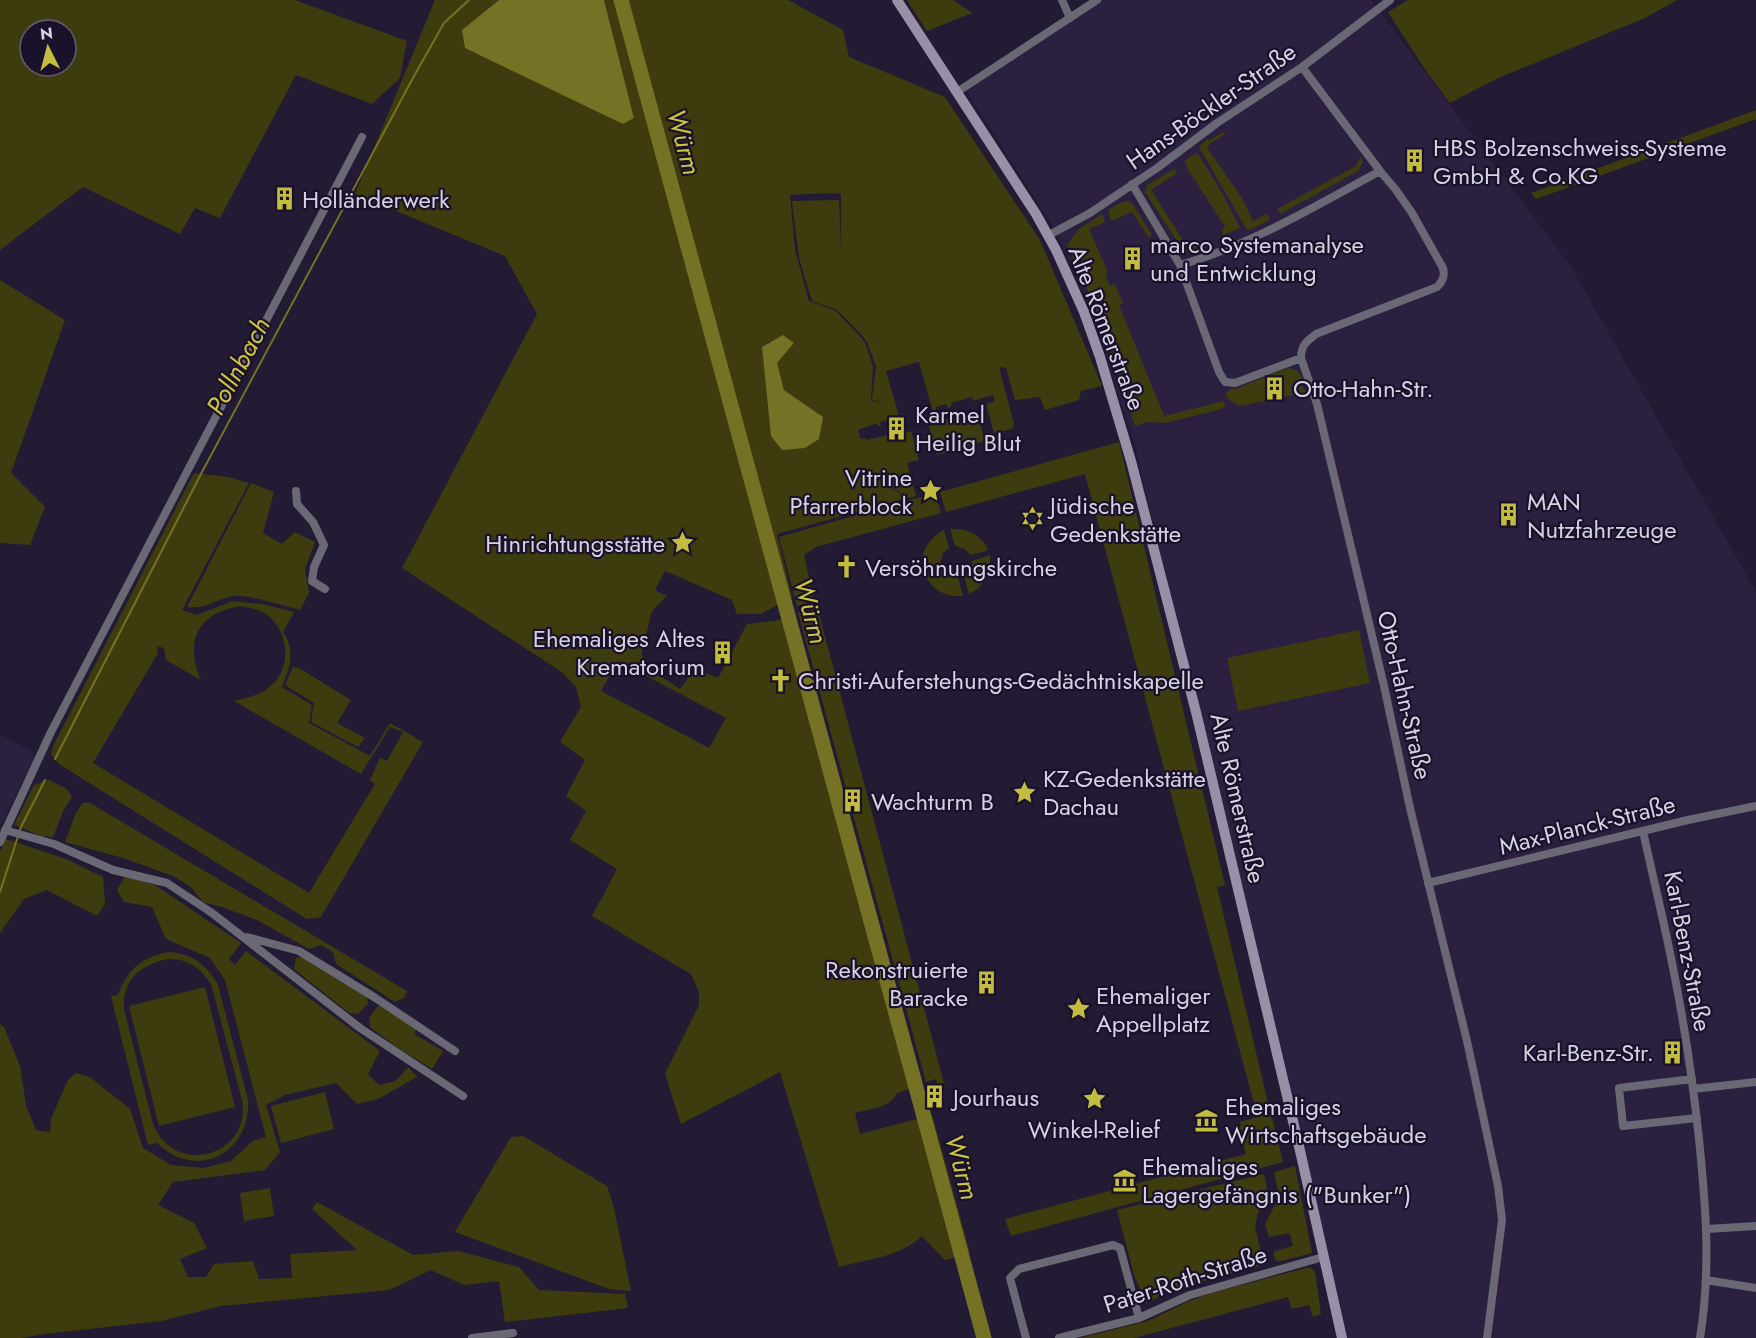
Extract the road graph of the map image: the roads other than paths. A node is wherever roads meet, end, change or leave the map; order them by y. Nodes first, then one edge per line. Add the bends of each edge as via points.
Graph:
1 (897, 0) edge
2 (1062, 0) edge
3 (1097, 0) edge
4 (1390, 0) edge
5 (1070, 18) junction
6 (1302, 67) junction
7 (957, 92) junction
8 (362, 137) dead end
9 (1380, 171) junction
10 (1132, 184) junction
11 (1049, 235) junction
12 (1180, 265) junction
13 (1301, 357) junction
14 (296, 491) dead end
15 (326, 589) dead end
16 (1756, 806) edge
17 (9, 831) junction
18 (1643, 831) junction
19 (0, 842) edge
20 (1428, 883) junction
21 (241, 936) junction
22 (455, 1051) dead end
23 (1692, 1078) junction
24 (1756, 1082) edge
25 (1693, 1089) junction
26 (463, 1096) dead end
27 (1697, 1118) junction
28 (1756, 1226) edge
29 (1707, 1229) junction
30 (1323, 1257) junction
31 (1706, 1280) junction
32 (1756, 1288) edge
33 (1139, 1318) junction
34 (513, 1333) dead end
35 (472, 1338) edge
36 (1026, 1338) edge
37 (1059, 1338) edge
38 (1342, 1338) edge
39 (1487, 1338) edge
40 (1700, 1338) edge

1 - 7 main road, Alte Römerstraße
2 - 5 street
3 - 5 street
4 - 6 street, Hans-Böckler-Straße
5 - 7 street
6 - 9 street
6 - 10 street, Hans-Böckler-Straße
7 - 11 main road, Alte Römerstraße
8 - 17 street via 51,732
9 - 12 street via 1251,239
9 - 13 street via 1416,219 1443,268 1443,281 1437,287 1316,334 1305,342
10 - 11 street, Hans-Böckler-Straße
10 - 12 street
11 - 30 main road, Alte Römerstraße via 1084,312 1127,444 1199,724
12 - 13 street via 1225,382 1235,383
13 - 20 street, Otto-Hahn-Straße via 1317,404
14 - 15 street via 297,504 324,545 312,581
16 - 18 street, Max-Planck-Straße
17 - 19 street
17 - 21 street via 54,844 113,870 167,883
18 - 20 street, Max-Planck-Straße
18 - 23 street, Karl-Benz-Straße
20 - 39 street, Otto-Hahn-Straße via 1498,1186 1502,1220
21 - 22 street via 298,951
21 - 26 street via 360,1028
23 - 25 street, Karl-Benz-Straße
23 - 27 street via 1619,1088 1623,1126
24 - 25 street
25 - 27 street, Karl-Benz-Straße
27 - 29 street, Karl-Benz-Straße
28 - 29 street
29 - 31 street, Karl-Benz-Straße
30 - 33 street, Pater-Roth-Straße via 1190,1295
30 - 38 main road, Alte Römerstraße
31 - 32 street
31 - 40 street, Karl-Benz-Straße
33 - 36 street via 1120,1248 1113,1245 1019,1269 1010,1278
33 - 37 street, Pater-Roth-Straße
34 - 35 street

